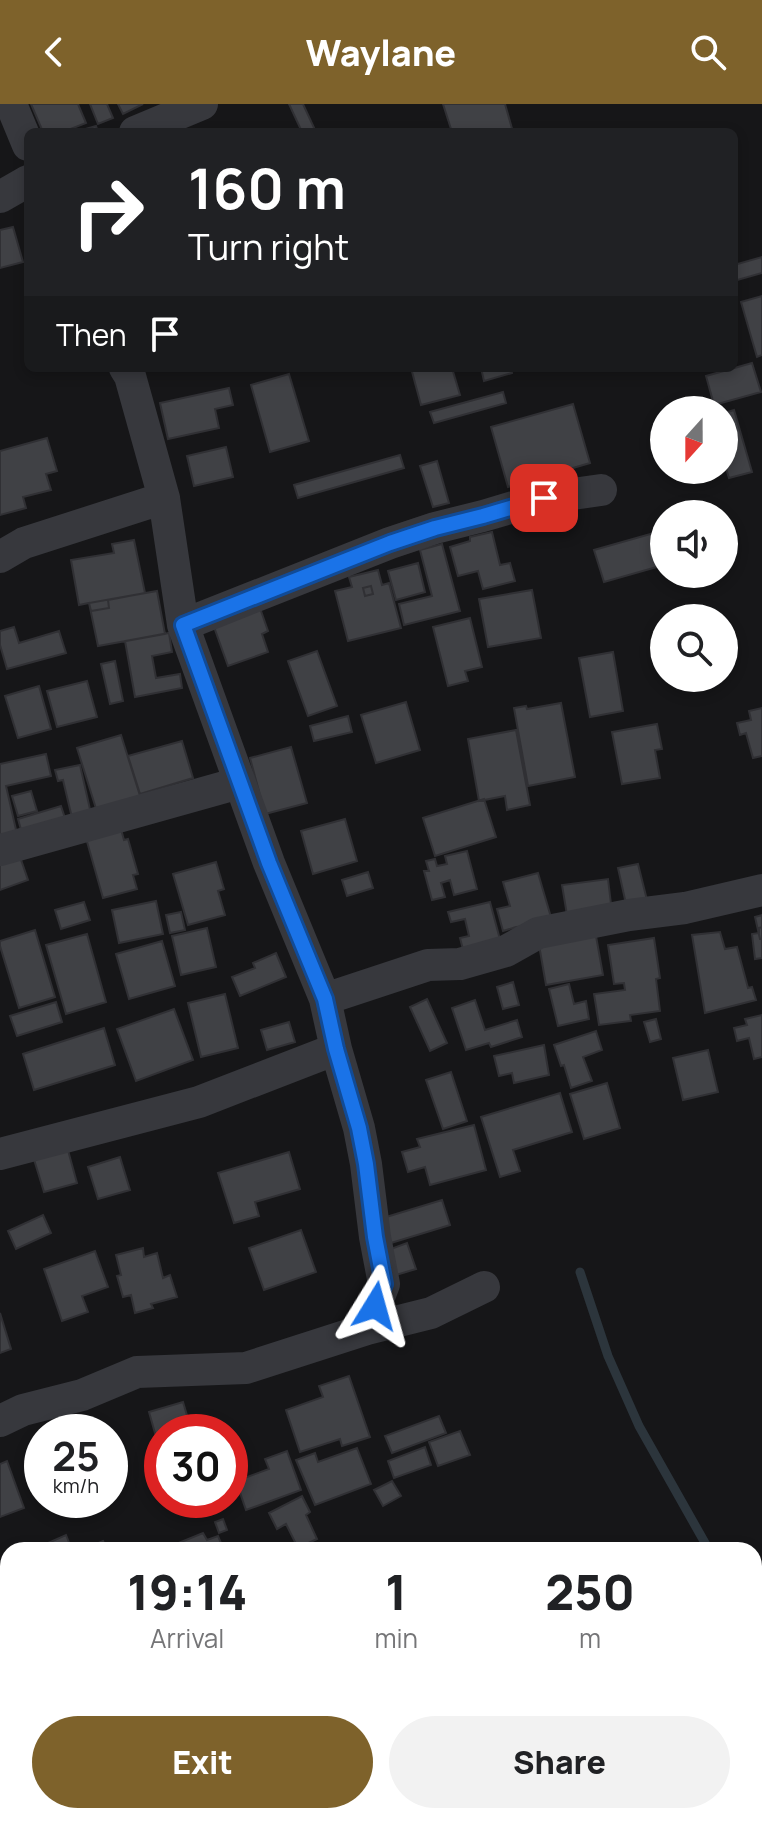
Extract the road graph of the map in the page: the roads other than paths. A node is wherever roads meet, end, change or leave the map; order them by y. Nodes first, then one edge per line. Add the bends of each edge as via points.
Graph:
1 (11, 104) edge
2 (202, 104) edge
3 (145, 128) edge
4 (24, 135) edge
5 (24, 183) edge
6 (0, 197) edge
7 (128, 372) edge
8 (601, 490) dead end
9 (164, 498) junction
10 (0, 557) edge
11 (183, 625) junction
12 (239, 783) junction
13 (0, 850) edge
14 (762, 890) edge
15 (325, 999) junction
16 (336, 1049) junction
17 (0, 1154) edge
18 (484, 1287) dead end
19 (367, 1329) junction
20 (0, 1421) edge

1 - 4 street
2 - 3 street
5 - 6 street
7 - 9 street
8 - 11 street via 544,498 435,528
9 - 10 street via 24,543
9 - 11 street
11 - 12 street
12 - 13 street
12 - 15 street
14 - 15 street via 538,933 506,951 460,964 428,965
15 - 16 street
16 - 17 street via 199,1102
16 - 19 street via 359,1128 384,1284
18 - 19 street via 431,1313
19 - 20 street via 246,1368 137,1372

